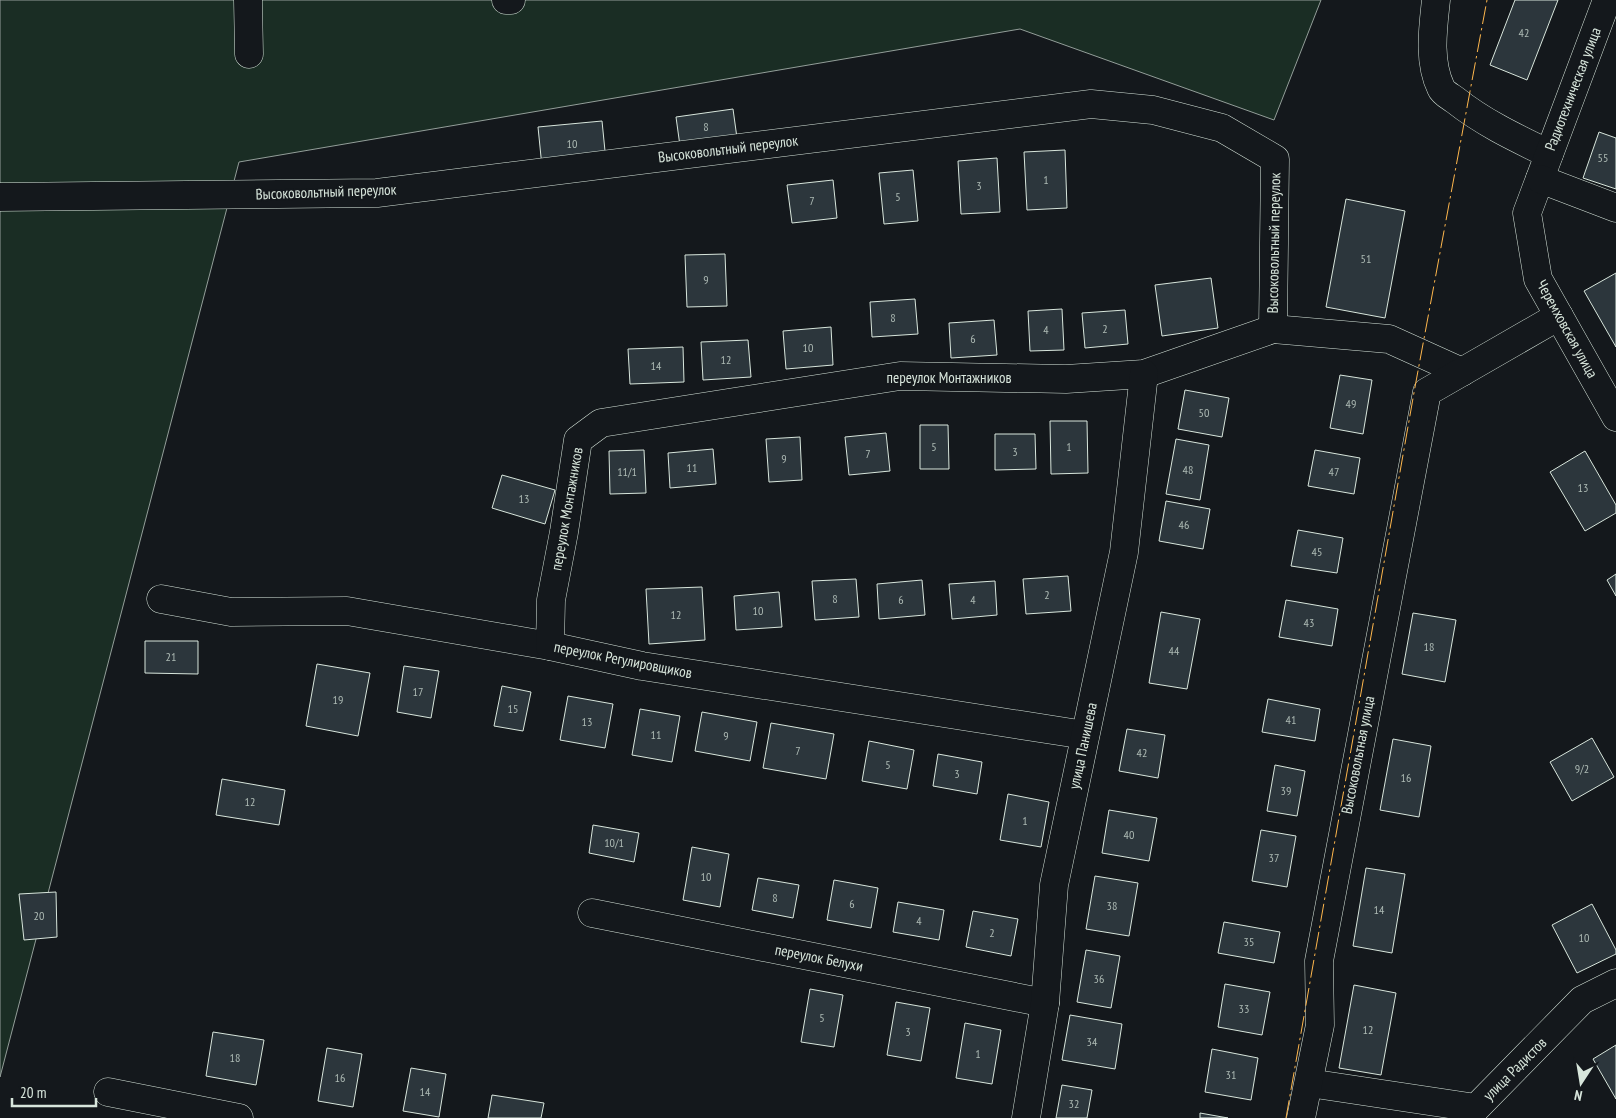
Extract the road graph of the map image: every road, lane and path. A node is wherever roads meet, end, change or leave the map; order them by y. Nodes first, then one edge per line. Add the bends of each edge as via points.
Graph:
1 (248, 0) edge
2 (506, 0) edge
3 (511, 0) edge
4 (1436, 0) edge
5 (1607, 0) edge
6 (249, 54) dead end
7 (1549, 154) junction
8 (1540, 178) junction
9 (0, 197) edge
10 (1616, 208) edge
11 (1559, 316) junction
12 (1273, 329) junction
13 (1462, 372) junction
14 (1144, 374) junction
15 (1616, 417) edge
16 (161, 599) dead end
17 (550, 646) junction
18 (1085, 735) junction
19 (592, 913) dead end
20 (1616, 983) edge
21 (1046, 1002) junction
22 (1308, 1083) junction
23 (108, 1092) dead end
24 (239, 1118) edge
25 (1026, 1118) edge
26 (1301, 1118) edge

1 - 6 street
2 - 3 street
4 - 7 street via 1433,60 1441,89 1487,123
5 - 7 street, Радиотехническая улица
7 - 8 street, Радиотехническая улица
8 - 10 street
8 - 11 street, Черемховская улица via 1527,213 1538,279
9 - 12 street, Высоковольтный переулок via 377,193 1091,104 1153,110 1222,128 1275,159
11 - 13 street
11 - 15 street, Черемховская улица
12 - 13 street, переулок Монтажников via 1389,339
12 - 14 street, переулок Монтажников
13 - 22 street, Высоковольтная улица via 1427,392 1319,961 1320,1025
14 - 17 street, переулок Монтажников via 1066,379 900,376 601,423 578,440 551,600
14 - 18 street, улица Панишева via 1124,552
16 - 17 street, переулок Регулировщиков via 231,612 347,611
17 - 18 street, переулок Регулировщиков via 642,666
18 - 21 street, улица Панишева via 1054,885
19 - 21 street, переулок Белухи
20 - 22 street, улица Радистов via 1582,1000 1476,1108
21 - 25 street, улица Панишева
22 - 26 street, Высоковольтная улица
23 - 24 street

